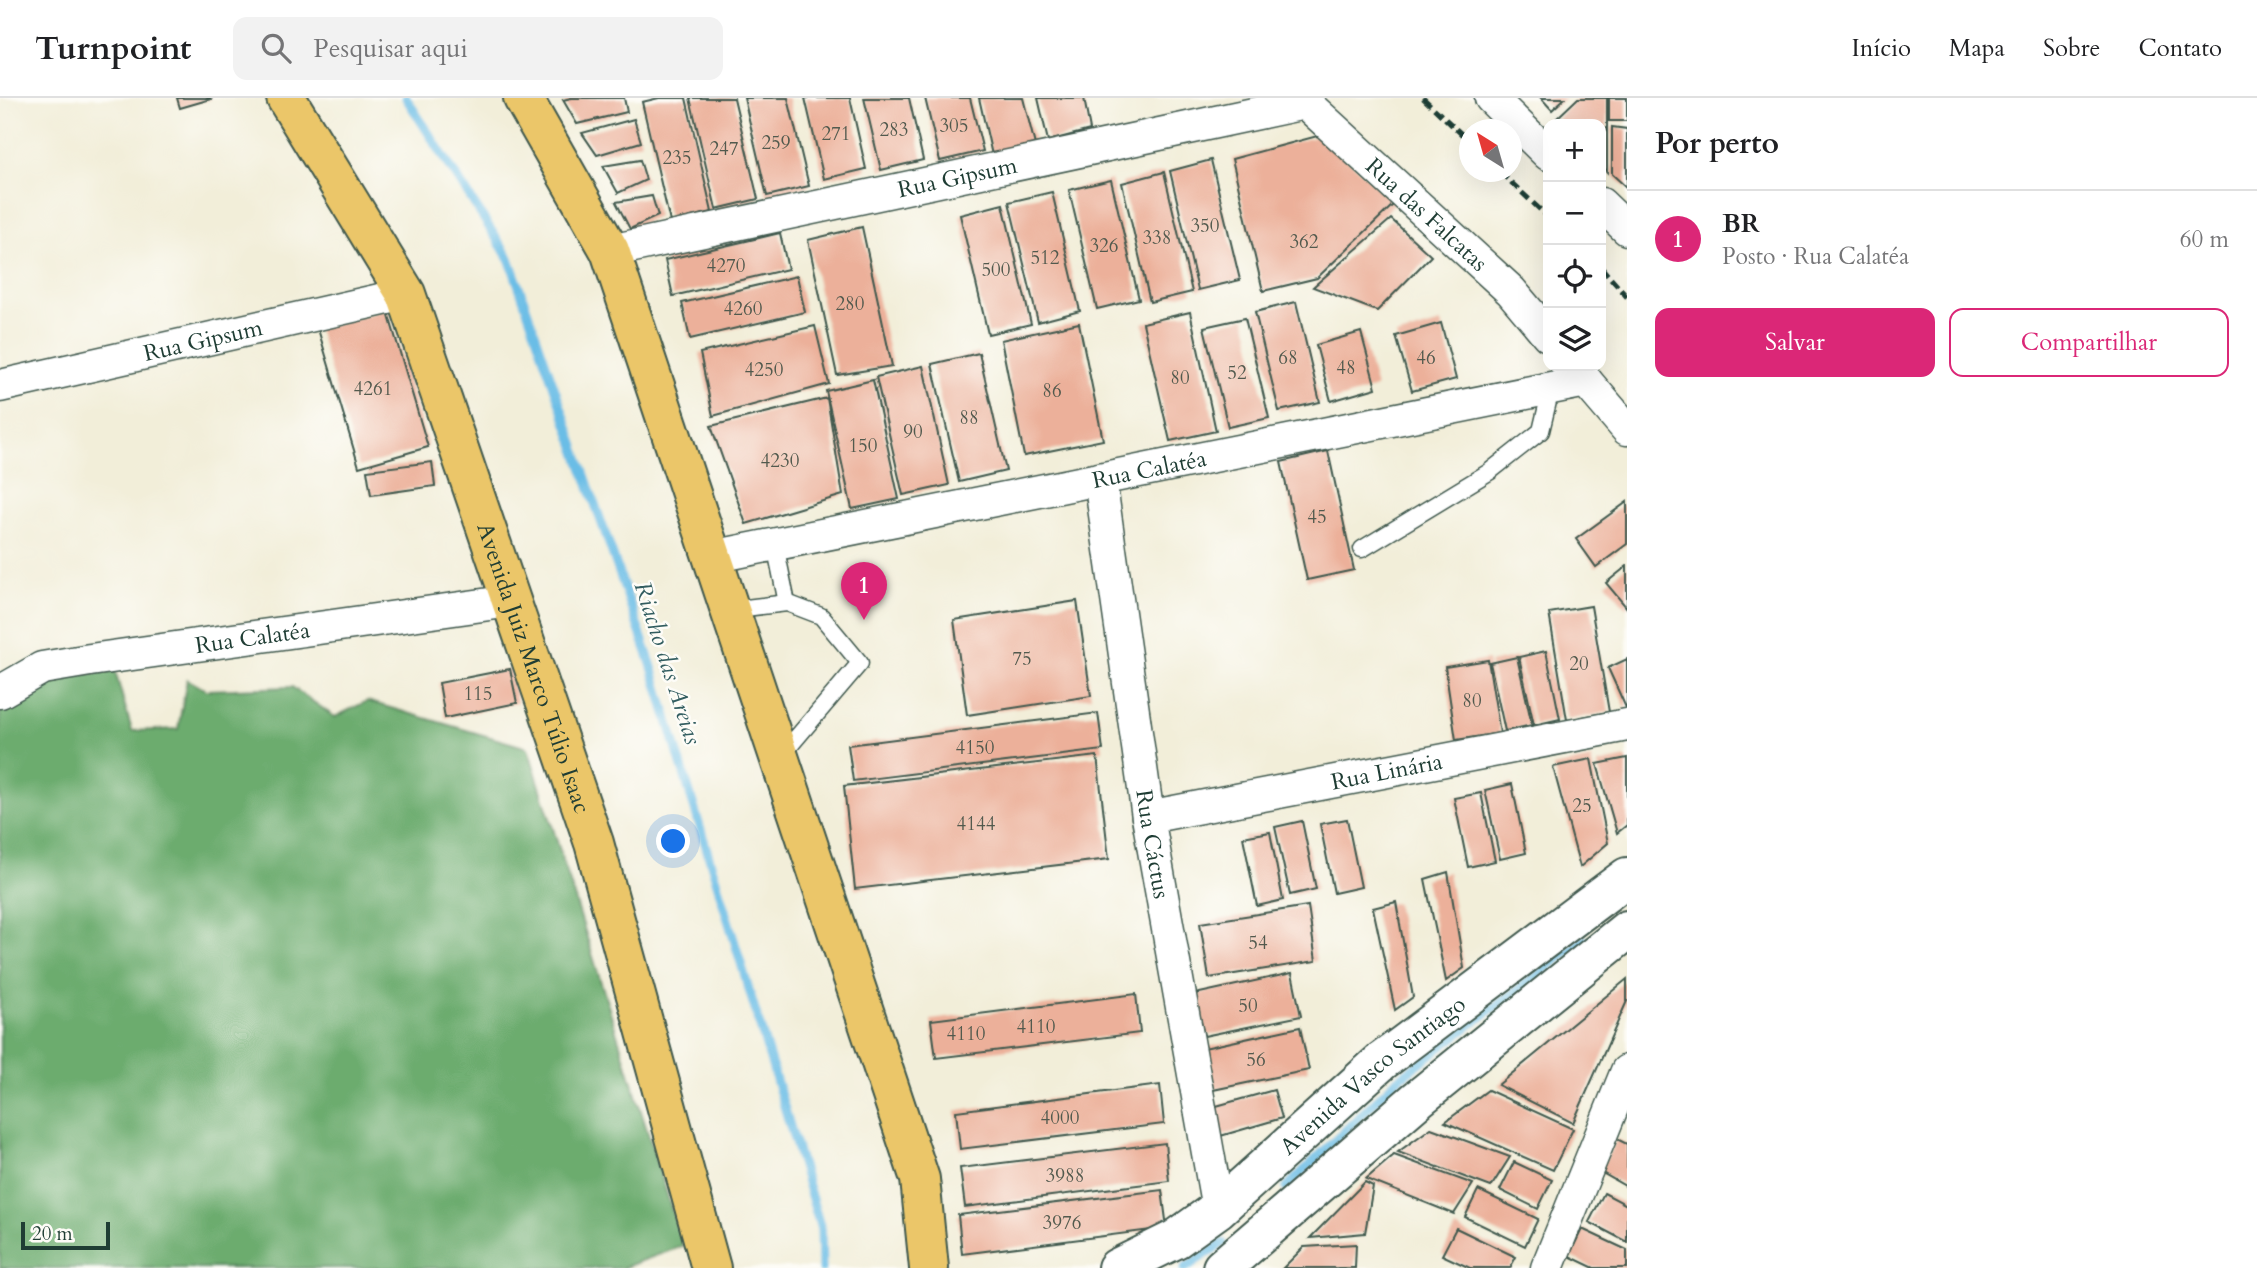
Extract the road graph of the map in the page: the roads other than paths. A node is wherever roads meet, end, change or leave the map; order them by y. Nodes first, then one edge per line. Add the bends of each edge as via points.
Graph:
1 (286, 98) edge
2 (523, 98) edge
3 (1491, 98) edge
4 (1302, 100) edge
5 (1543, 149) edge
6 (1606, 209) edge
7 (1627, 229) edge
8 (610, 251) junction
9 (407, 294) junction
10 (1543, 329) edge
11 (1580, 374) edge
12 (0, 386) edge
13 (1551, 389) junction
14 (1627, 429) edge
15 (1100, 479) junction
16 (775, 545) junction
17 (1362, 549) dead end
18 (712, 558) junction
19 (511, 601) junction
20 (788, 603) junction
21 (729, 610) junction
22 (0, 692) edge
23 (1627, 724) edge
24 (779, 758) junction
25 (1148, 817) junction
26 (1627, 877) edge
27 (1627, 929) edge
28 (1627, 1071) edge
29 (1218, 1209) junction
30 (711, 1268) edge
31 (929, 1268) edge
32 (1118, 1268) edge
33 (1222, 1268) edge
34 (1547, 1268) edge

1 - 9 main road, Avenida Juiz Marco Túlio Isaac
2 - 8 main road
3 - 5 street
4 - 8 street, Rua Gipsum
4 - 10 street, Rua das Falcatas via 1511,290
6 - 7 street
8 - 18 main road
9 - 12 street, Rua Gipsum
9 - 19 main road, Avenida Juiz Marco Túlio Isaac
11 - 13 street, Rua Calatéa
11 - 14 street
13 - 15 street, Rua Calatéa
13 - 17 lane via 1541,431 1489,472
15 - 16 street, Rua Calatéa
15 - 25 street, Rua Cáctus
16 - 18 street, Rua Calatéa
16 - 20 lane
18 - 21 main road
19 - 22 street, Rua Calatéa via 42,668
19 - 30 main road, Avenida Juiz Marco Túlio Isaac via 594,843
20 - 21 lane
20 - 24 lane via 821,616 860,663
21 - 24 main road
23 - 25 street, Rua Linária
24 - 31 main road via 920,1179
25 - 29 street, Rua Cáctus
26 - 29 street, Avenida Vasco Santiago via 1382,1061
27 - 33 street, Avenida Vasco Santiago via 1418,1099
28 - 34 street
29 - 32 street, Avenida Vasco Santiago via 1176,1239

